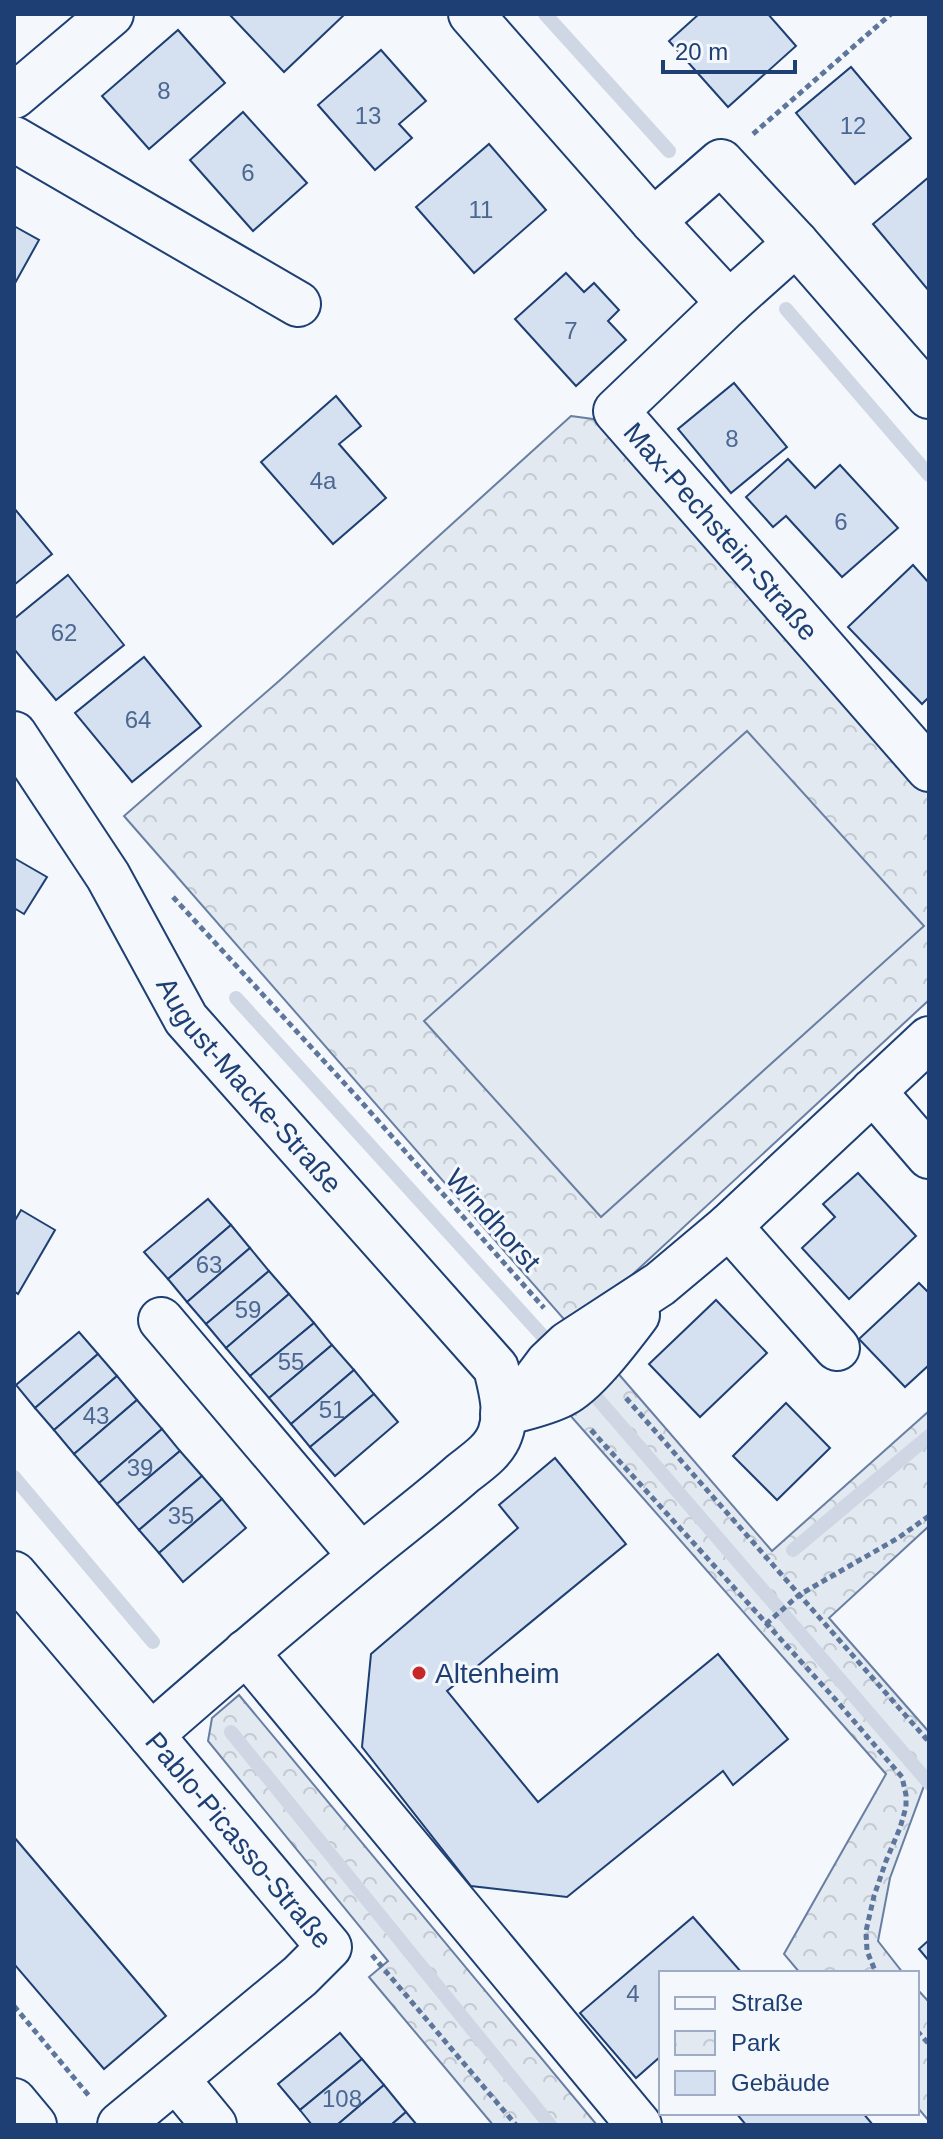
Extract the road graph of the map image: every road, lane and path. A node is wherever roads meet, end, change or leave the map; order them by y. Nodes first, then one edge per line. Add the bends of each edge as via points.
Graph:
1 (111, 14) edge
2 (471, 14) edge
3 (891, 14) edge
4 (14, 96) edge
5 (14, 139) edge
6 (721, 162) junction
7 (653, 221) junction
8 (796, 243) junction
9 (729, 303) junction
10 (298, 304) dead end
11 (929, 396) edge
12 (15, 736) edge
13 (929, 769) edge
14 (168, 891) dead end
15 (929, 1039) edge
16 (873, 1091) junction
17 (929, 1156) edge
18 (729, 1226) junction
19 (161, 1320) dead end
20 (837, 1348) dead end
21 (585, 1353) junction
22 (561, 1396) junction
23 (503, 1414) junction
24 (929, 1516) edge
25 (361, 1556) junction
26 (14, 1574) edge
27 (799, 1595) junction
28 (766, 1624) junction
29 (246, 1652) junction
30 (151, 1735) junction
31 (929, 1742) edge
32 (329, 1947) junction
33 (875, 1971) edge
34 (14, 2006) edge
35 (177, 2080) junction
36 (14, 2101) edge
37 (107, 2113) edge
38 (34, 2125) edge
39 (214, 2125) edge
40 (516, 2125) edge
41 (639, 2125) edge

1 - 4 street
2 - 7 street
3 - 6 path
5 - 10 street
6 - 7 street
6 - 8 street
7 - 9 street
8 - 9 street
8 - 11 street
9 - 13 street, Max-Pechstein-Straße via 616,411
12 - 23 street, August-Macke-Straße via 108,876 186,1019 496,1368
14 - 21 path, Windhorst
15 - 16 street
16 - 17 street
16 - 18 street
18 - 20 street
18 - 21 street
19 - 25 street
21 - 22 street via 573,1388
21 - 23 street via 548,1363
21 - 27 path, Windhorst
22 - 23 street
22 - 28 path
23 - 25 street, Pablo-Picasso-Straße via 501,1433 491,1449
24 - 27 path
25 - 29 street, Pablo-Picasso-Straße
26 - 30 street
27 - 28 path
27 - 31 path, Windhorst
28 - 33 path via 902,1777 906,1807 866,1931
29 - 30 street, Pablo-Picasso-Straße
29 - 41 street
30 - 32 street, Pablo-Picasso-Straße
32 - 35 street, Pablo-Picasso-Straße
32 - 40 path via 367,1950
34 - 37 path
35 - 37 street, Pablo-Picasso-Straße
35 - 39 street
36 - 38 street

